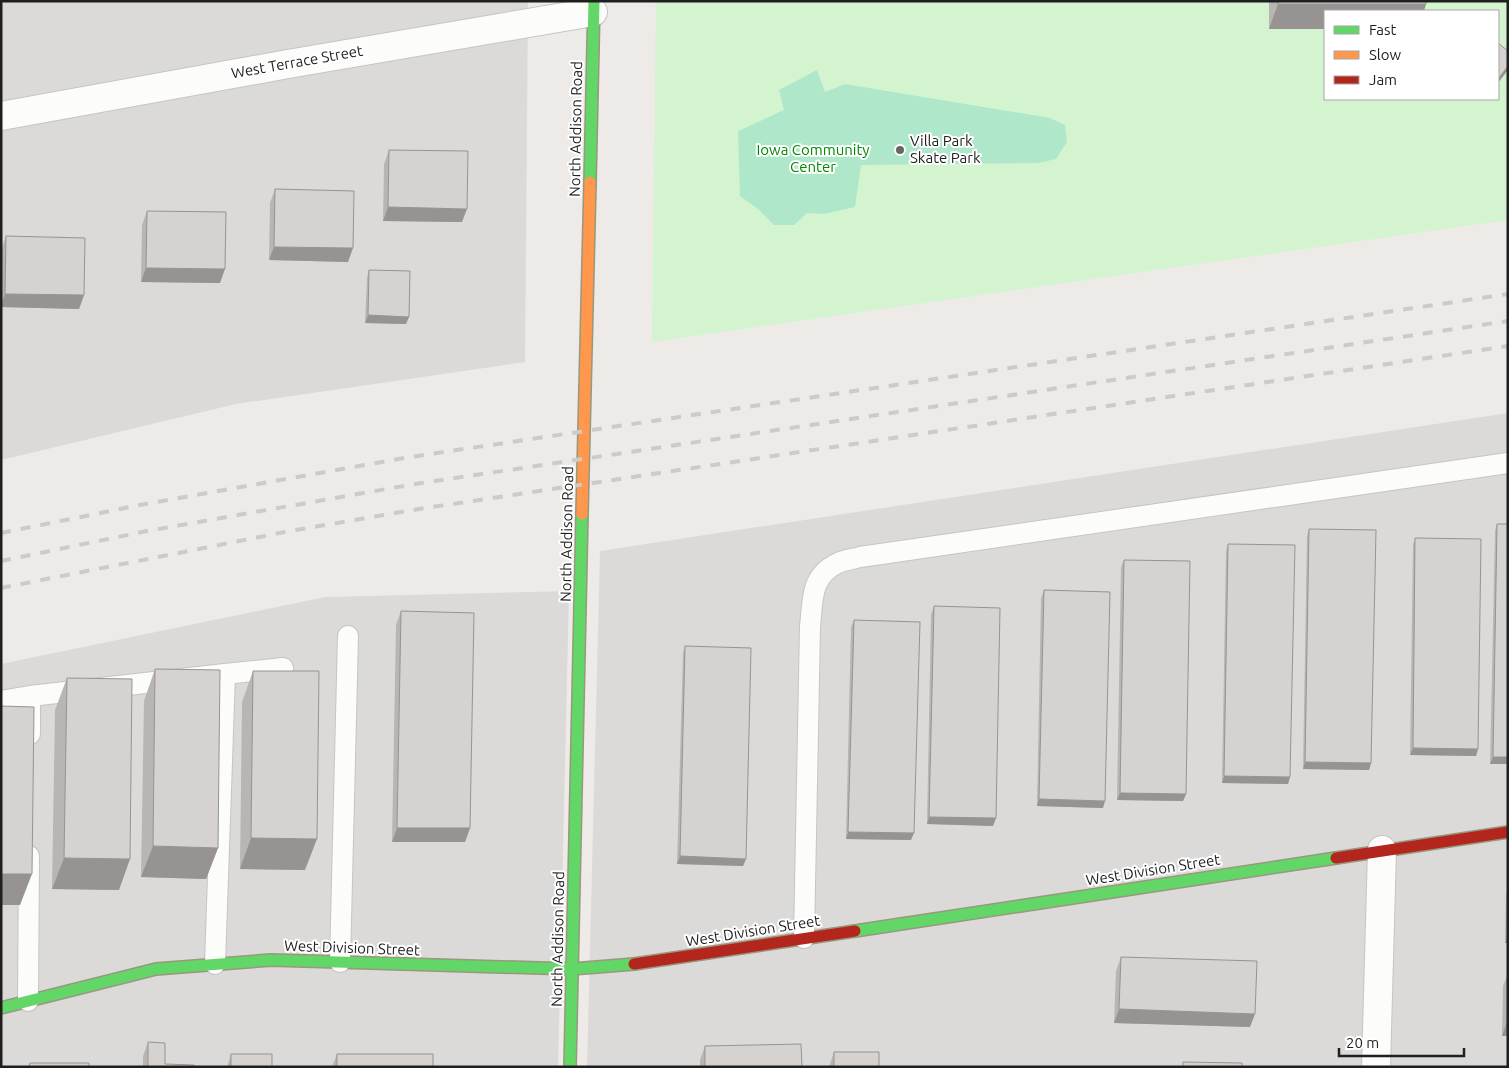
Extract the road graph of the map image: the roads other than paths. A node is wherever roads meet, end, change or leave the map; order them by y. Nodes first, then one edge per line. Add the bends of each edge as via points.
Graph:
1 (594, 6) edge
2 (1, 116) edge
3 (1508, 463) edge
4 (348, 636) dead end
5 (283, 668) dead end
6 (225, 674) junction
7 (30, 696) junction
8 (1, 701) edge
9 (30, 754) edge
10 (1508, 832) edge
11 (29, 842) edge
12 (1382, 850) junction
13 (804, 938) junction
14 (340, 962) junction
15 (216, 964) junction
16 (572, 969) junction
17 (28, 1001) junction
18 (1, 1008) edge
19 (570, 1067) edge
20 (1376, 1067) edge

1 - 2 street, West Terrace Street
1 - 16 street, North Addison Road
3 - 13 lane via 838,562 822,573 815,584 810,627
4 - 14 lane
5 - 6 lane
6 - 7 lane
6 - 15 lane
7 - 8 lane
7 - 9 lane
10 - 12 street, West Division Street
11 - 17 lane
12 - 13 street, West Division Street
12 - 20 street
13 - 16 street, West Division Street via 642,963
14 - 15 street, West Division Street via 271,960
14 - 16 street, West Division Street
15 - 17 street, West Division Street via 156,969
16 - 19 street, North Addison Road
17 - 18 street, West Division Street

